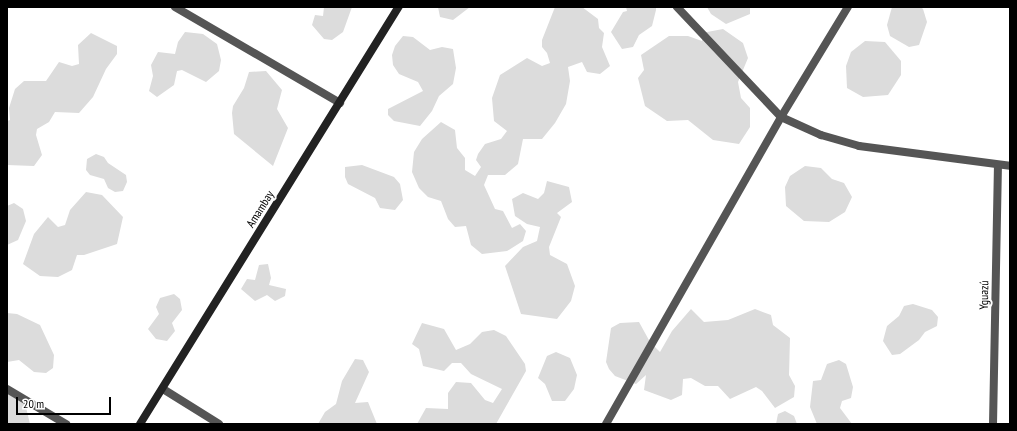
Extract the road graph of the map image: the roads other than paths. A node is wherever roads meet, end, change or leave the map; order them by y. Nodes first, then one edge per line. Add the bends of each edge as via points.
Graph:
1 (175, 7) edge
2 (399, 7) edge
3 (677, 7) edge
4 (848, 7) edge
5 (340, 103) junction
6 (782, 117) junction
7 (998, 166) junction
8 (1010, 166) edge
9 (7, 389) edge
10 (163, 389) junction
11 (66, 424) edge
12 (140, 424) edge
13 (219, 424) edge
14 (606, 424) edge
15 (994, 424) edge

1 - 5 street
2 - 5 street, Amambay
3 - 6 street
4 - 6 street
5 - 10 street, Amambay
6 - 7 street via 821,135 859,146
6 - 14 street
7 - 8 street
7 - 15 street, Yguazú
9 - 11 street
10 - 12 street, Amambay
10 - 13 street

